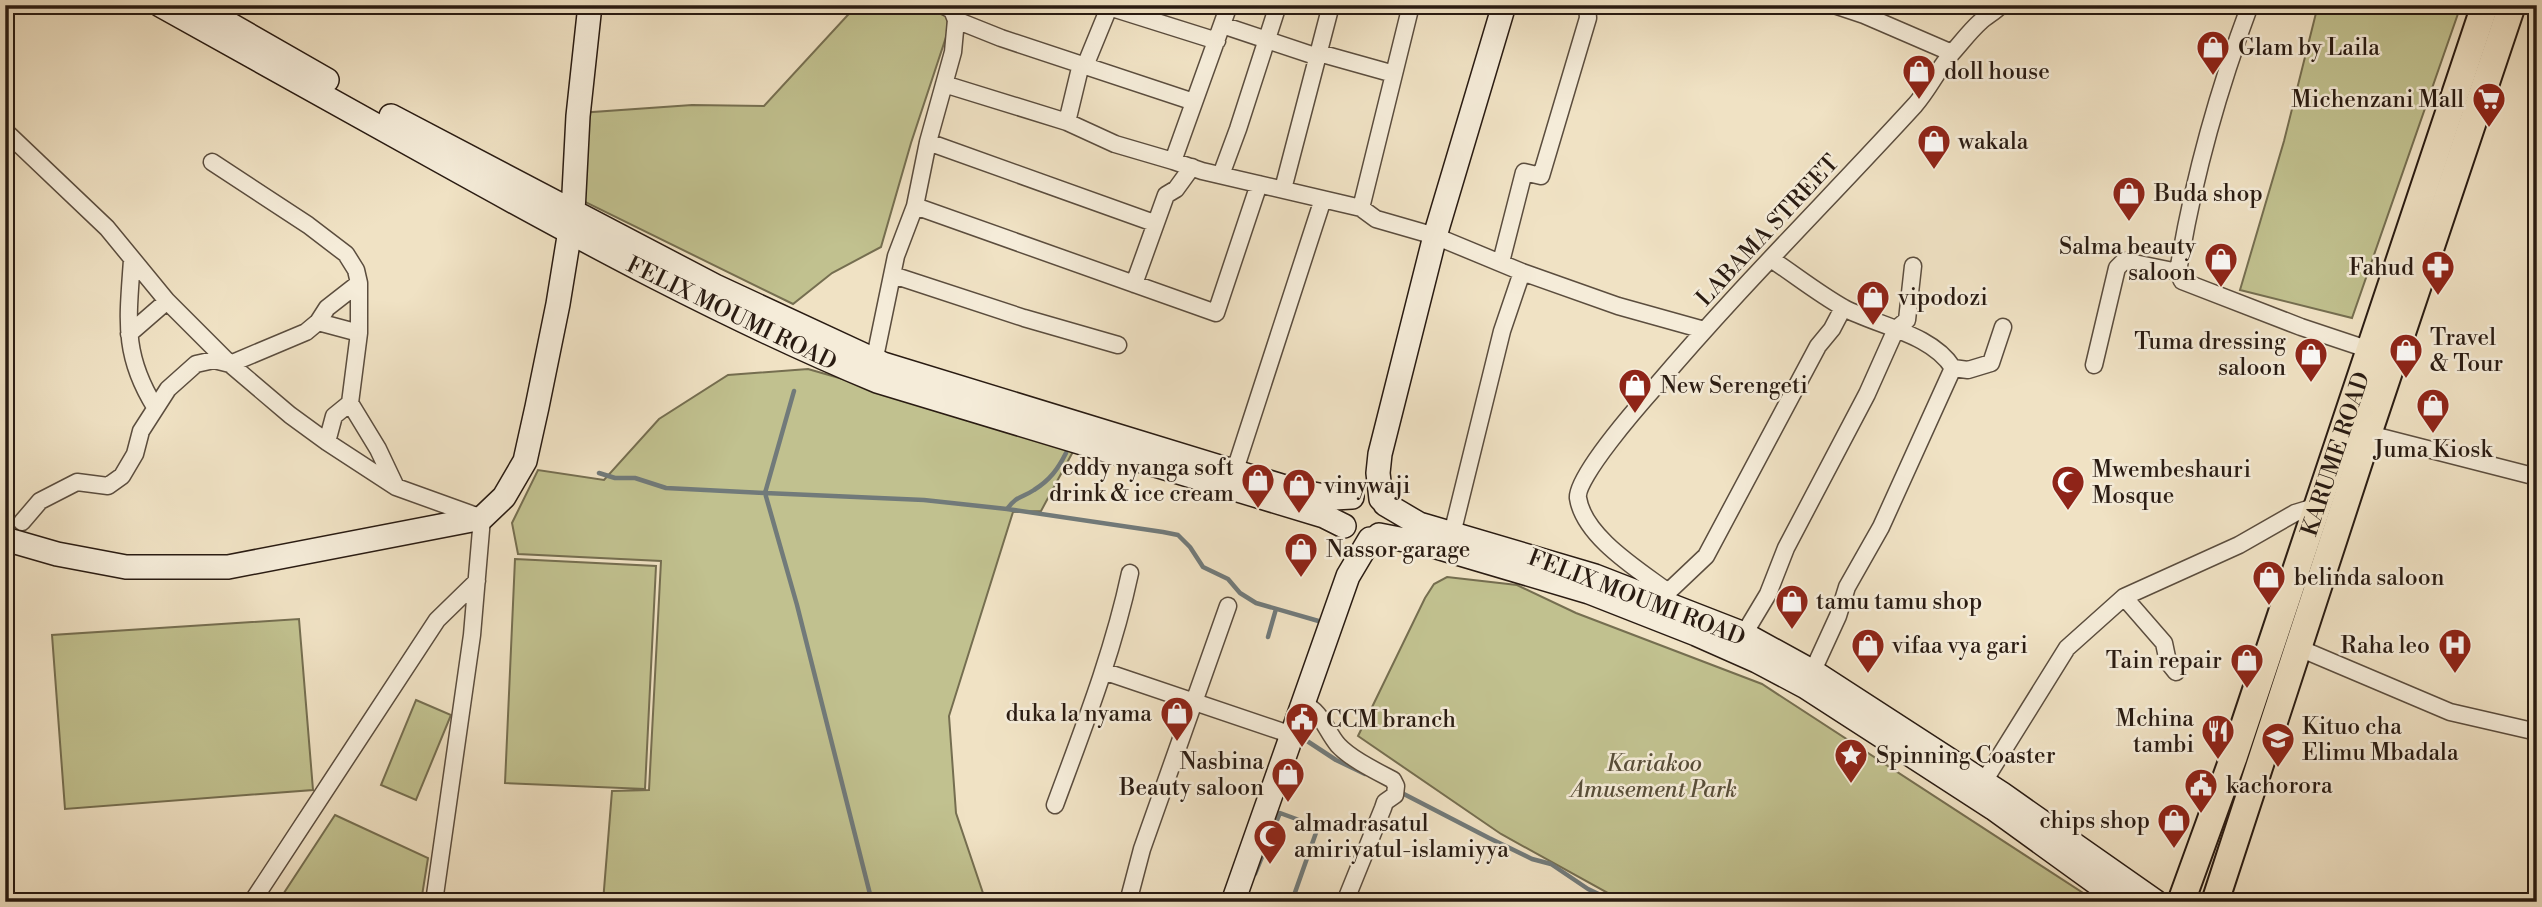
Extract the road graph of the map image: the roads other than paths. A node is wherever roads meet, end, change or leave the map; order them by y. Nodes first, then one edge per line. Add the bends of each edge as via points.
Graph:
1 (160, 5) edge
2 (196, 5) edge
3 (590, 5) edge
4 (942, 5) edge
5 (1229, 5) edge
6 (1278, 5) edge
7 (1331, 5) edge
8 (1412, 5) edge
9 (1504, 5) edge
10 (1587, 5) edge
11 (1834, 5) edge
12 (2001, 5) edge
13 (2250, 5) edge
14 (2485, 5) edge
15 (2512, 5) edge
16 (1110, 6) edge
17 (956, 20) junction
18 (1223, 25) junction
19 (1267, 40) junction
20 (1217, 41) junction
21 (1952, 53) junction
22 (1319, 55) junction
23 (1083, 65) junction
24 (1394, 74) junction
25 (944, 84) junction
26 (329, 90) junction
27 (1194, 102) junction
28 (1067, 122) junction
29 (5, 131) edge
30 (928, 142) junction
31 (1172, 161) junction
32 (212, 162) dead end
33 (1192, 167) junction
34 (1221, 175) junction
35 (1259, 184) junction
36 (1283, 189) junction
37 (1323, 199) junction
38 (915, 206) junction
39 (1360, 208) junction
40 (571, 222) junction
41 (1154, 223) junction
42 (1435, 236) junction
43 (1772, 259) junction
44 (132, 260) junction
45 (1501, 262) junction
46 (1913, 266) dead end
47 (1522, 272) junction
48 (2178, 272) junction
49 (892, 275) junction
50 (359, 283) junction
51 (1134, 284) junction
52 (167, 301) junction
53 (1843, 308) junction
54 (318, 322) junction
55 (2003, 327) dead end
56 (1896, 329) junction
57 (1703, 330) junction
58 (359, 333) junction
59 (129, 334) junction
60 (1118, 345) dead end
61 (2370, 350) junction
62 (230, 364) junction
63 (2095, 365) dead end
64 (1953, 368) junction
65 (872, 369) junction
66 (350, 403) junction
67 (155, 407) junction
68 (2356, 431) junction
69 (327, 442) junction
70 (1160, 457) junction
71 (1235, 470) junction
72 (2537, 477) edge
73 (396, 487) junction
74 (1369, 499) junction
75 (2318, 506) junction
76 (482, 517) junction
77 (22, 522) dead end
78 (1360, 534) junction
79 (1452, 534) junction
80 (5, 539) edge
81 (1130, 573) dead end
82 (477, 581) junction
83 (1666, 597) junction
84 (2124, 597) junction
85 (1228, 606) dead end
86 (1754, 647) junction
87 (2299, 648) junction
88 (1807, 669) junction
89 (1103, 671) junction
90 (2176, 672) dead end
91 (1193, 702) junction
92 (1303, 704) junction
93 (2537, 732) edge
94 (1292, 735) junction
95 (1980, 789) junction
96 (1055, 805) dead end
97 (252, 902) edge
98 (433, 902) edge
99 (1128, 902) edge
100 (1233, 902) edge
101 (1345, 902) edge
102 (2123, 902) edge
103 (2156, 902) edge
104 (2182, 902) edge
105 (2215, 902) edge

1 - 26 main road, FELIX MOUMI ROAD
2 - 26 main road, FELIX MOUMI ROAD
3 - 40 main road
4 - 17 street via 952,10
5 - 18 street
6 - 19 street
7 - 22 street
8 - 24 street
9 - 42 main road
10 - 45 street via 1588,18 1541,176 1524,172
11 - 21 street
12 - 21 street, LABAMA STREET
13 - 48 street via 2197,169
14 - 61 main road, KARUME ROAD
15 - 68 main road, KARUME ROAD
16 - 20 street
16 - 23 street
17 - 23 street
17 - 25 street
18 - 19 street
18 - 20 street
19 - 22 street
19 - 34 street
20 - 27 street
21 - 43 street, LABAMA STREET via 1917,102
22 - 24 street
22 - 36 street
23 - 27 street
23 - 28 street via 1076,76
24 - 39 street
25 - 28 street
25 - 30 street
26 - 40 main road, FELIX MOUMI ROAD
27 - 31 street
28 - 31 street via 1115,144
29 - 44 street via 107,228
30 - 38 street
30 - 41 street
31 - 33 street
32 - 50 street via 346,254
33 - 34 street
33 - 41 street via 1166,195
34 - 35 street
35 - 36 street
35 - 51 street via 1216,313
36 - 37 street
37 - 39 street
37 - 71 street
38 - 49 street
38 - 51 street
39 - 42 street via 1376,219
40 - 65 main road, FELIX MOUMI ROAD via 753,305
40 - 76 main road via 525,461 503,497
41 - 51 street
42 - 45 street
42 - 74 main road
43 - 53 street
43 - 57 street, LABAMA STREET
44 - 52 street
44 - 59 street
45 - 47 street
46 - 56 street via 1907,320
47 - 57 street
47 - 79 street via 1499,343
48 - 61 street via 2182,281
48 - 63 street via 2124,261 2117,268
49 - 60 street
49 - 65 street
50 - 54 street via 327,308
50 - 58 street
52 - 59 street
52 - 62 street
53 - 56 street
53 - 83 street via 1818,346 1706,556
54 - 58 street
54 - 62 street via 306,332
55 - 64 street via 1991,363 1968,370
56 - 64 street via 1946,357
56 - 86 street via 1786,548
57 - 83 street, LABAMA STREET via 1631,415 1582,480 1577,496 1587,519 1613,550
58 - 66 street
59 - 67 street via 133,362
61 - 68 main road, KARUME ROAD
62 - 67 street via 214,360 196,364
62 - 69 street
64 - 88 street via 1881,527 1847,587 1816,664
65 - 70 main road, FELIX MOUMI ROAD
66 - 69 street via 334,416
66 - 73 street
67 - 77 street via 122,476 108,486 77,482 40,501
68 - 72 street
68 - 75 main road, KARUME ROAD
68 - 87 main road, KARUME ROAD
69 - 73 street
70 - 71 main road, FELIX MOUMI ROAD
70 - 78 main road, FELIX MOUMI ROAD via 1324,516
71 - 74 main road, FELIX MOUMI ROAD via 1298,491
73 - 76 street
74 - 78 main road via 1344,507
74 - 78 main road via 1388,518 1384,531
74 - 79 main road, FELIX MOUMI ROAD
75 - 84 street
75 - 104 main road, KARUME ROAD
76 - 80 main road via 228,567 127,567
76 - 82 street
78 - 86 main road, FELIX MOUMI ROAD via 1430,545 1589,592 1696,634
78 - 92 main road
79 - 83 main road, FELIX MOUMI ROAD
81 - 89 street
82 - 97 street via 437,620
82 - 98 street
83 - 86 main road, FELIX MOUMI ROAD
84 - 90 street via 2164,643 2168,662
84 - 95 street via 2067,648
85 - 91 street
86 - 88 main road, FELIX MOUMI ROAD
86 - 95 main road, FELIX MOUMI ROAD via 1807,687
87 - 93 street via 2450,712
87 - 105 main road, KARUME ROAD
88 - 95 main road, FELIX MOUMI ROAD
89 - 91 street
89 - 96 street
91 - 94 street
91 - 99 street
92 - 94 main road
92 - 101 street via 1317,713 1347,754 1393,780 1395,790 1385,802
94 - 100 main road
95 - 102 main road, FELIX MOUMI ROAD
95 - 103 main road, FELIX MOUMI ROAD

